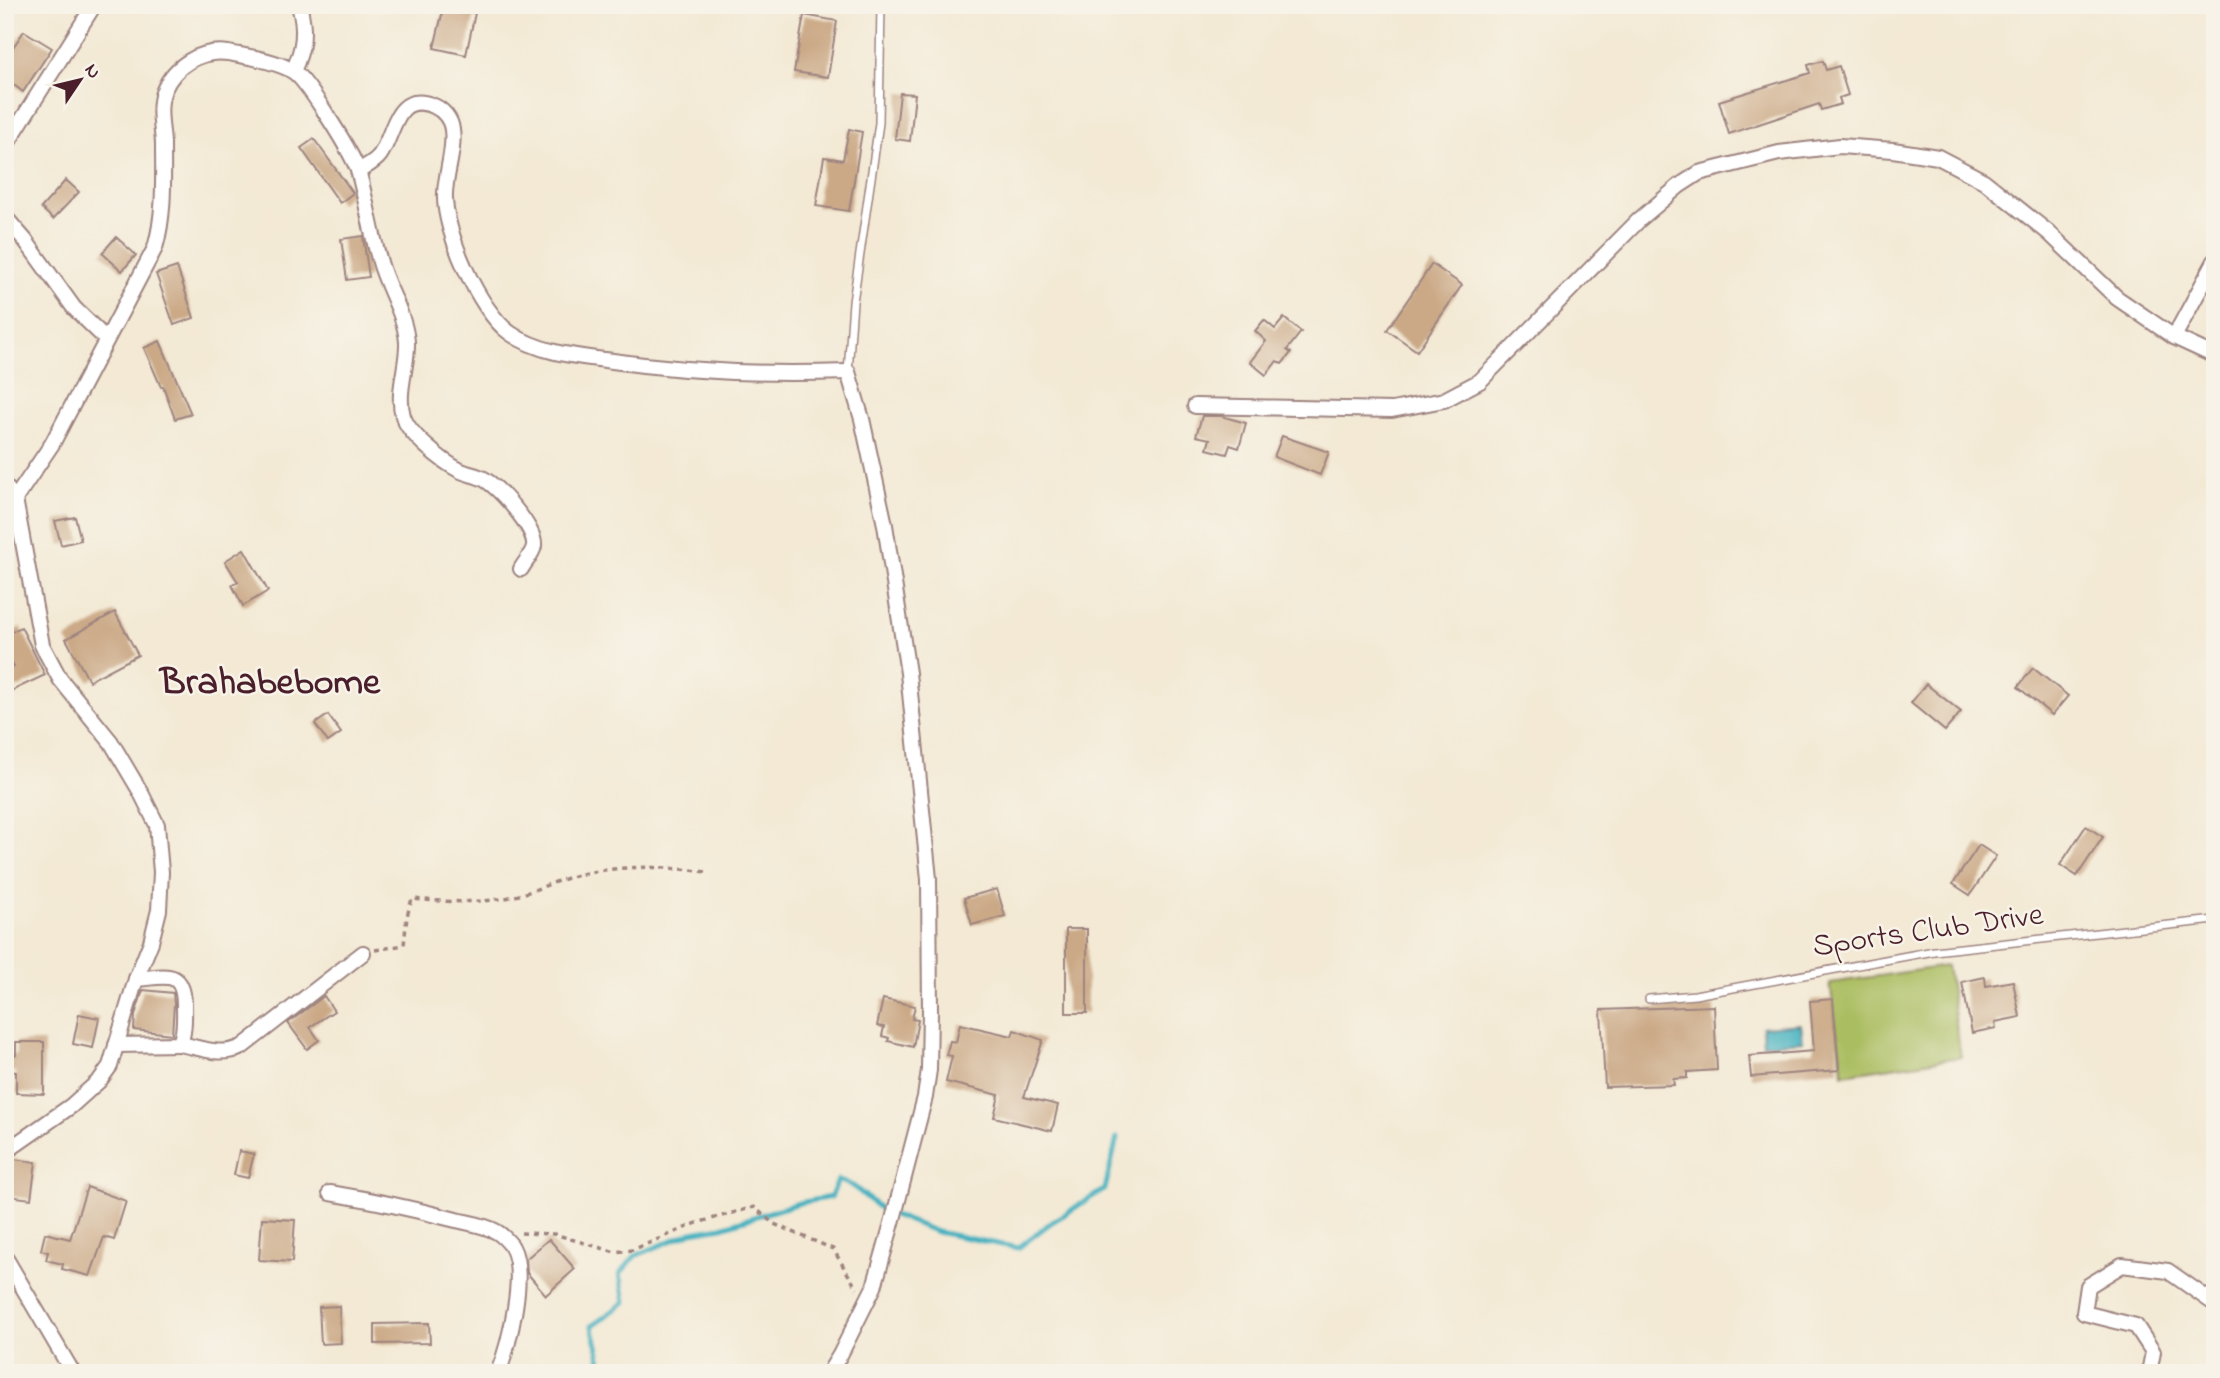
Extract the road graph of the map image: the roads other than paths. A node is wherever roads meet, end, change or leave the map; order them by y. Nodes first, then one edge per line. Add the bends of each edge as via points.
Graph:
1 (94, 5) edge
2 (299, 5) edge
3 (881, 5) edge
4 (293, 71) junction
5 (5, 147) edge
6 (359, 171) junction
7 (5, 217) edge
8 (2215, 261) edge
9 (2174, 337) junction
10 (106, 339) junction
11 (2215, 356) edge
12 (848, 372) junction
13 (1195, 406) dead end
14 (5, 486) edge
15 (15, 499) junction
16 (521, 569) dead end
17 (2215, 920) edge
18 (363, 953) road end
19 (136, 979) junction
20 (1649, 999) dead end
21 (180, 1044) junction
22 (117, 1045) junction
23 (5, 1152) edge
24 (330, 1193) dead end
25 (5, 1257) edge
26 (2215, 1304) edge
27 (73, 1373) edge
28 (498, 1373) edge
29 (829, 1373) edge
30 (2149, 1373) edge

1 - 5 street
2 - 4 street via 304,38
3 - 12 lane via 879,123 852,302
4 - 6 street
4 - 10 street via 216,52 189,61 168,82 160,108 159,236
6 - 12 street via 380,155 406,107 425,103 443,111 452,126 444,194 453,244 492,316 526,342 565,354 649,367 778,374
6 - 16 street via 377,254 405,327 403,416 410,430 446,462 485,480 513,506 534,546
7 - 10 street via 74,308
8 - 9 street
9 - 11 street
9 - 13 street via 2117,298 2049,233 1984,181 1938,157 1840,146 1779,153 1699,173 1639,220 1480,381 1444,400 1391,410
10 - 15 street via 52,444
12 - 29 street via 887,538 908,673 929,879 929,1070 874,1287
14 - 15 street
15 - 19 street via 42,645 60,679 120,755 157,825 159,910
17 - 20 lane, Sports Club Drive via 1934,951 1695,995
18 - 21 street via 232,1052
19 - 21 street via 170,977 184,988
19 - 22 street
21 - 22 street
22 - 23 street via 100,1080
24 - 28 street via 498,1232 515,1255 518,1286
25 - 27 street
26 - 30 street via 2168,1271 2122,1265 2088,1286 2084,1313 2136,1326 2153,1352

